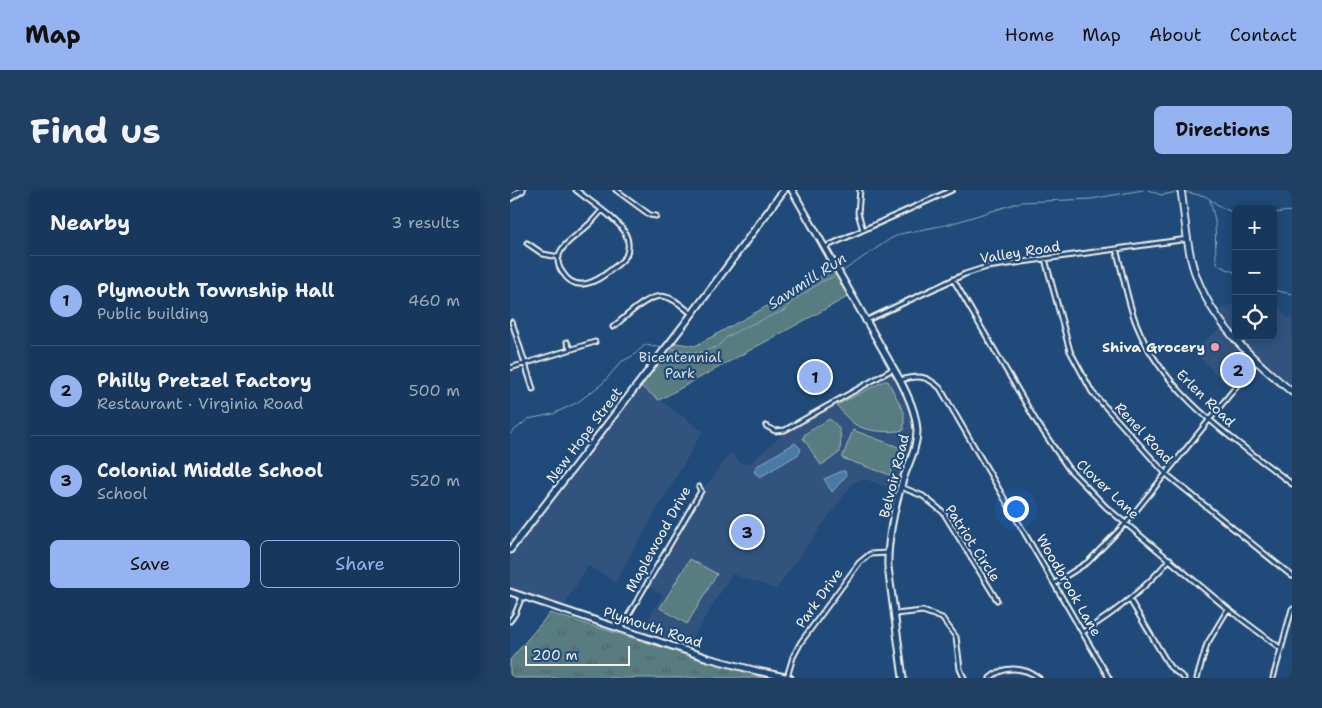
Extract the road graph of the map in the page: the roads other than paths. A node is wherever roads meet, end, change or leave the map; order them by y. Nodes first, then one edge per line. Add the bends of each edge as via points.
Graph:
1 (522, 190) edge
2 (576, 190) edge
3 (616, 190) edge
4 (784, 190) edge
5 (792, 190) edge
6 (860, 190) edge
7 (952, 190) edge
8 (1181, 190) edge
9 (510, 198) edge
10 (602, 210) junction
11 (656, 216) dead end
12 (863, 230) junction
13 (1188, 239) junction
14 (526, 243) dead end
15 (826, 247) junction
16 (1116, 249) junction
17 (559, 257) junction
18 (1045, 259) junction
19 (953, 280) junction
20 (692, 314) junction
21 (865, 321) junction
22 (512, 322) dead end
23 (614, 327) dead end
24 (567, 342) dead end
25 (595, 342) dead end
26 (570, 349) junction
27 (1256, 362) junction
28 (525, 363) junction
29 (510, 368) edge
30 (892, 369) junction
31 (900, 380) junction
32 (533, 389) dead end
33 (1292, 392) edge
34 (1209, 420) junction
35 (766, 426) dead end
36 (1166, 473) junction
37 (1292, 484) edge
38 (700, 487) dead end
39 (900, 487) junction
40 (1126, 522) junction
41 (510, 550) edge
42 (888, 553) junction
43 (1170, 559) junction
44 (1292, 576) edge
45 (1054, 583) junction
46 (510, 592) edge
47 (522, 596) junction
48 (997, 600) dead end
49 (1130, 600) junction
50 (1228, 608) junction
51 (1292, 609) edge
52 (895, 614) junction
53 (510, 621) edge
54 (620, 629) junction
55 (1083, 632) junction
56 (1280, 648) junction
57 (789, 677) edge
58 (903, 678) edge
59 (964, 678) edge
60 (990, 678) edge
61 (1038, 678) edge
62 (1109, 678) edge
63 (1184, 678) edge
64 (1197, 678) edge
65 (1273, 678) edge

1 - 9 street
2 - 10 street
3 - 11 street
4 - 20 street, New Hope Street
5 - 15 street, Belvoir Road
6 - 12 street via 858,213
7 - 12 street
8 - 13 main road
10 - 17 street via 565,246
10 - 17 street via 620,225 626,235 628,245 624,258 596,282 584,285 566,278
12 - 15 street
13 - 16 street, Valley Road
13 - 27 main road via 1194,269 1204,294 1224,326
14 - 17 street via 543,254
15 - 21 street, Belvoir Road
16 - 18 street, Valley Road
16 - 34 street, Erlen Road via 1136,323 1148,346 1162,371
18 - 19 street, Valley Road via 987,267
18 - 36 street, Renel Road via 1070,351 1092,392
19 - 21 street, Valley Road
19 - 40 street, Clover Lane via 1051,445 1088,490
20 - 23 street via 672,299 658,296 649,299
20 - 41 street, New Hope Street
21 - 30 street, Belvoir Road
22 - 28 street
24 - 26 street
25 - 26 street
26 - 28 street
27 - 33 main road
27 - 34 street
28 - 29 street
28 - 32 street
30 - 31 street, Belvoir Road
30 - 35 street via 785,430 775,431
31 - 39 street, Belvoir Road via 913,407 917,431 913,455
31 - 45 street, Woodbrook Lane via 925,377 940,388
34 - 36 street
34 - 37 street, Erlen Road
36 - 40 street
36 - 44 street, Renel Road
38 - 54 street, Maplewood Drive via 701,491
39 - 42 street, Belvoir Road
39 - 48 street, Patriot Circle via 922,496 943,512
40 - 43 street, Clover Lane
40 - 45 street via 1088,562
42 - 52 street, Belvoir Road
42 - 57 street, Park Drive via 870,554 859,563 801,642
43 - 49 street
43 - 50 street, Clover Lane
45 - 55 street, Woodbrook Lane
46 - 47 street, Plymouth Road
47 - 53 street
47 - 54 street, Plymouth Road
49 - 55 street
49 - 63 street via 1170,667
50 - 56 street, Clover Lane
50 - 64 street via 1207,644
51 - 56 street
52 - 58 street, Belvoir Road
52 - 59 street via 922,611 942,618 956,637
54 - 57 street, Plymouth Road via 708,658
55 - 62 street, Woodbrook Lane
56 - 65 street
60 - 61 street via 998,672 1012,669 1030,672

